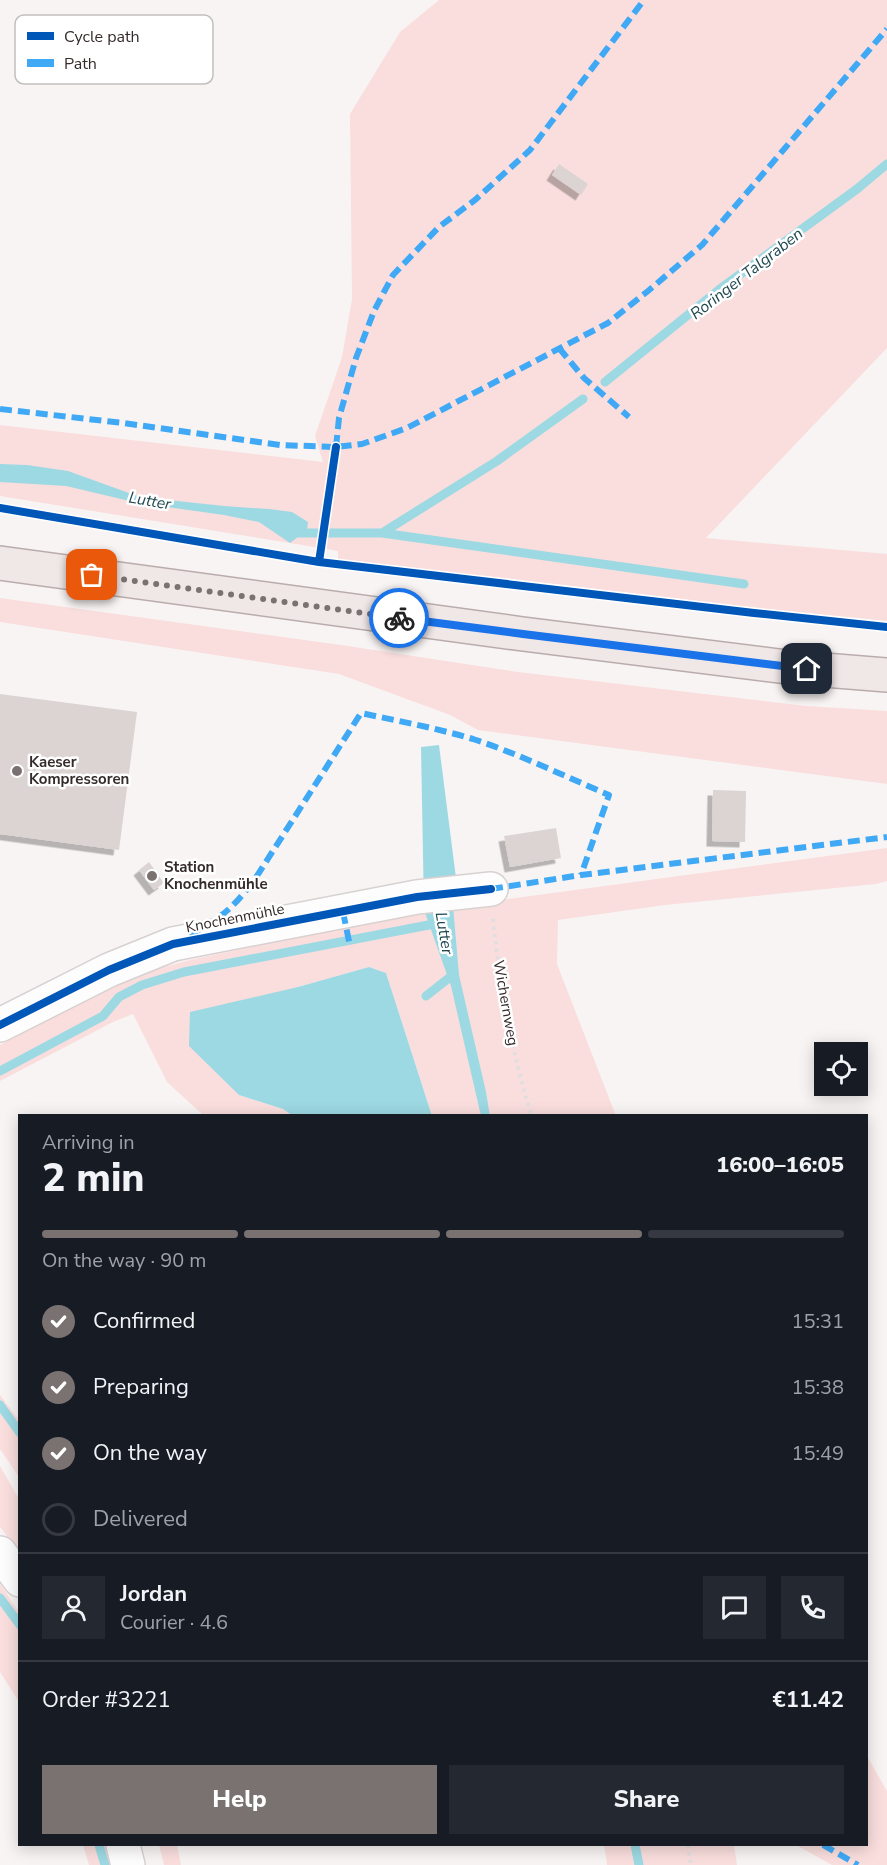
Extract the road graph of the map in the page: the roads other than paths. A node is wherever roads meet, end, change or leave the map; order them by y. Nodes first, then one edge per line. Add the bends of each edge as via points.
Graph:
1 (0, 563) edge
2 (887, 675) edge
3 (481, 890) road end
4 (0, 1025) edge
5 (0, 1553) edge
6 (18, 1577) edge
7 (123, 1846) edge
8 (128, 1865) edge

1 - 2 main road via 523,634 787,667
3 - 4 street, Knochenmühle via 417,897 173,944 109,970
5 - 6 street
7 - 8 street

